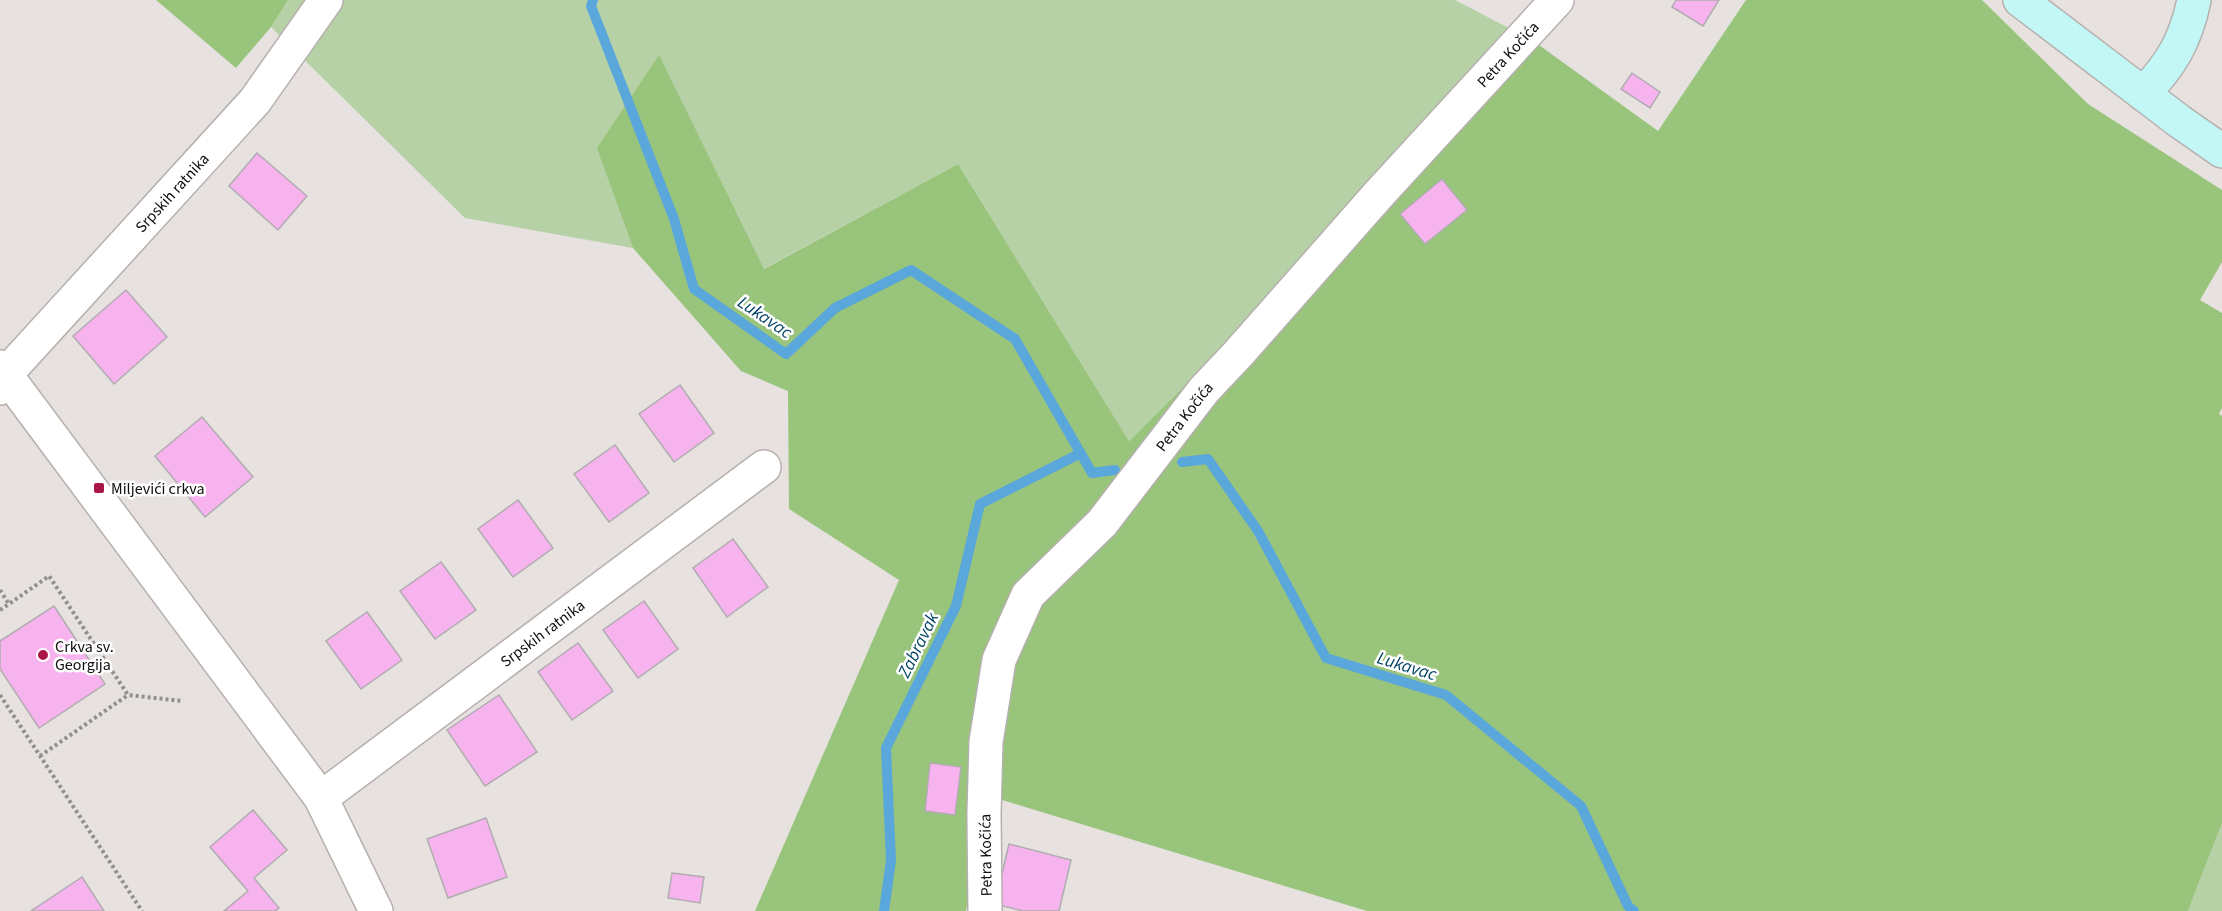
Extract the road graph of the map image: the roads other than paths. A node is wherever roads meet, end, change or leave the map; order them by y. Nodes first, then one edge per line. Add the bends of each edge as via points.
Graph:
1 (326, 0) edge
2 (1557, 0) edge
3 (2019, 0) edge
4 (2194, 0) edge
5 (2143, 94) junction
6 (2222, 151) edge
7 (2, 376) edge
8 (764, 467) dead end
9 (321, 798) junction
10 (376, 911) edge
11 (986, 911) edge

1 - 7 street, Srpskih ratnika via 255,101
2 - 11 street, Petra Kočića via 1204,390 1101,523 1028,595 999,660 986,742
3 - 5 main road
4 - 5 main road via 2179,48
5 - 6 main road
7 - 9 street, Srpskih ratnika
8 - 9 street, Srpskih ratnika
9 - 10 street, Srpskih ratnika

